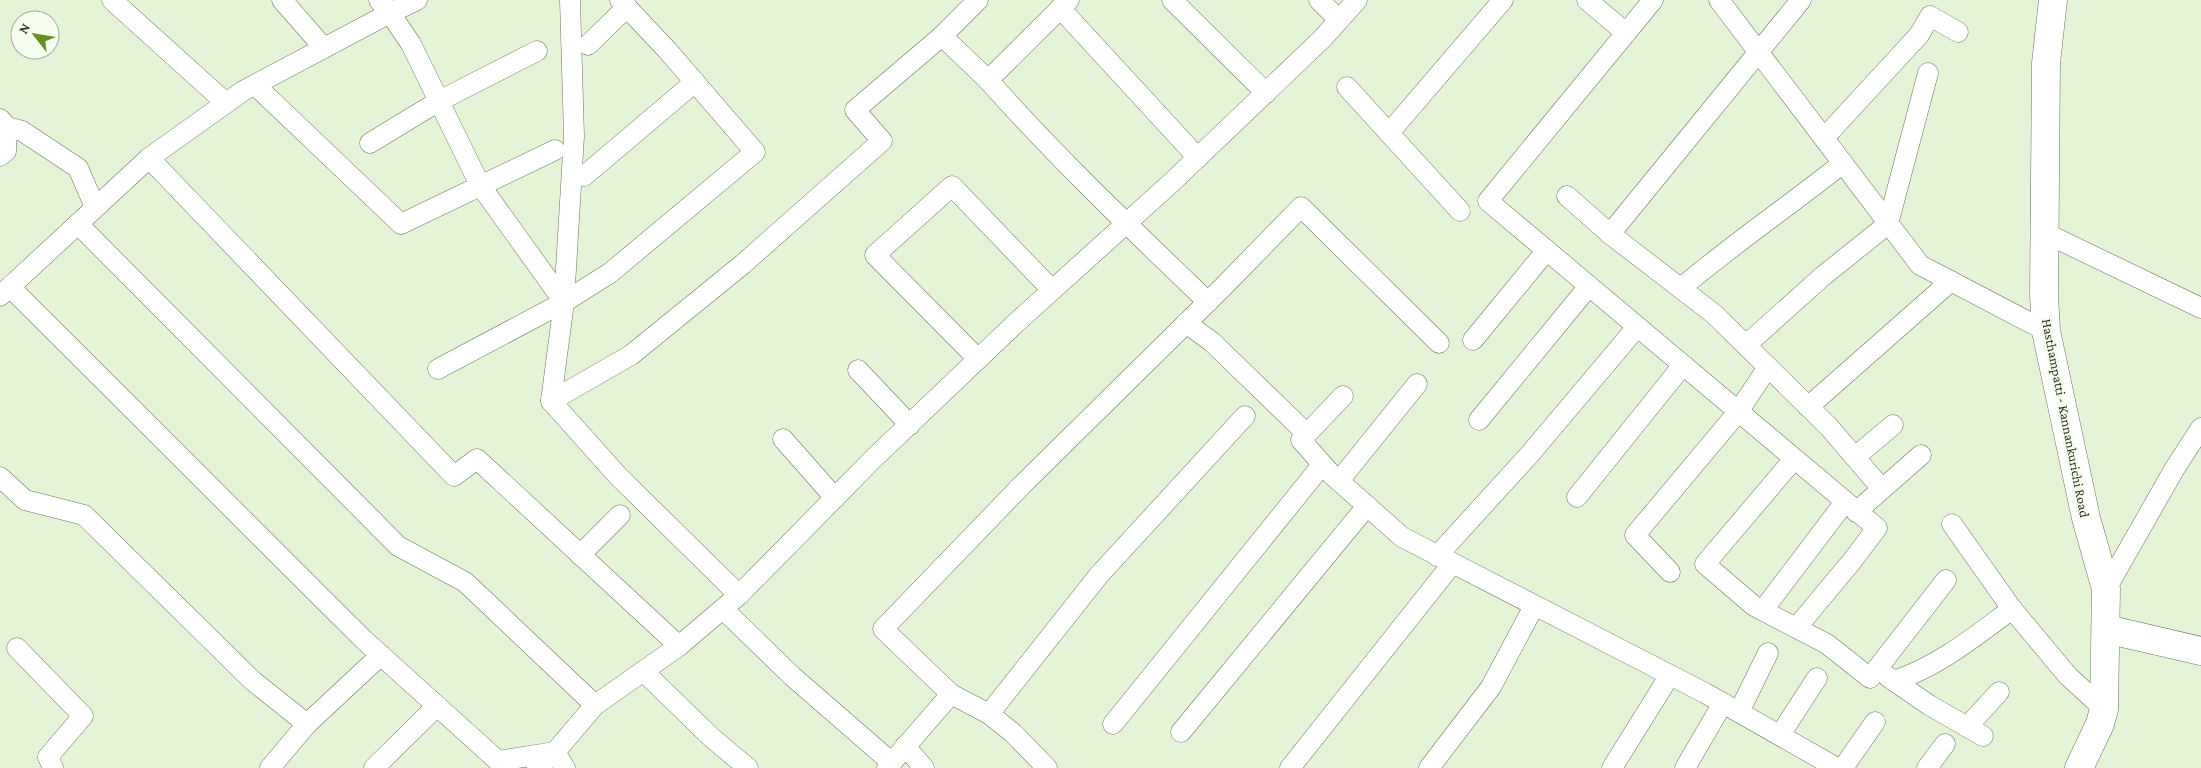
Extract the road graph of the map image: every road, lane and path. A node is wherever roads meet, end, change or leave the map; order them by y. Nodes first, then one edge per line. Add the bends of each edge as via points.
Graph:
1 (112, 0) edge
2 (282, 0) edge
3 (417, 0) edge
4 (570, 0) edge
5 (978, 0) edge
6 (1172, 0) edge
7 (1319, 0) edge
8 (1357, 0) edge
9 (1503, 0) edge
10 (1586, 0) edge
11 (1653, 0) edge
12 (1719, 0) edge
13 (1801, 0) edge
14 (2053, 0) edge
15 (624, 4) edge
16 (1064, 4) edge
17 (384, 7) edge
18 (1340, 20) junction
19 (1958, 32) dead end
20 (1626, 33) junction
21 (942, 36) junction
22 (588, 45) dead end
23 (324, 48) junction
24 (537, 51) dead end
25 (1758, 51) junction
26 (1928, 73) dead end
27 (988, 80) junction
28 (695, 82) junction
29 (255, 85) junction
30 (1346, 87) dead end
31 (1266, 92) junction
32 (439, 101) junction
33 (226, 104) junction
34 (4, 123) edge
35 (1389, 133) junction
36 (1824, 138) junction
37 (370, 143) dead end
38 (555, 150) dead end
39 (0, 156) edge
40 (149, 158) junction
41 (1198, 158) junction
42 (1843, 163) junction
43 (584, 176) dead end
44 (480, 185) junction
45 (1567, 196) dead end
46 (95, 207) junction
47 (1460, 211) dead end
48 (78, 224) junction
49 (1126, 224) junction
50 (1888, 224) junction
51 (2043, 232) junction
52 (1610, 234) junction
53 (1547, 250) junction
54 (1951, 281) junction
55 (1589, 286) junction
56 (1680, 288) junction
57 (1052, 290) junction
58 (5, 292) edge
59 (564, 302) junction
60 (1208, 302) junction
61 (2201, 308) edge
62 (1186, 323) junction
63 (1637, 327) junction
64 (2046, 331) junction
65 (1474, 340) dead end
66 (1439, 343) dead end
67 (1746, 345) junction
68 (978, 359) junction
69 (1682, 365) junction
70 (1768, 367) junction
71 (438, 369) dead end
72 (858, 370) dead end
73 (1417, 384) dead end
74 (1343, 396) dead end
75 (551, 401) junction
76 (1808, 407) junction
77 (1738, 412) junction
78 (1245, 416) dead end
79 (1479, 420) dead end
80 (910, 425) junction
81 (1893, 425) dead end
82 (2201, 428) edge
83 (1307, 434) junction
84 (783, 438) dead end
85 (1921, 455) dead end
86 (1855, 458) junction
87 (1794, 459) junction
88 (1322, 465) junction
89 (0, 477) edge
90 (1339, 481) junction
91 (1882, 489) junction
92 (1577, 497) dead end
93 (835, 498) junction
94 (1367, 506) junction
95 (1851, 507) junction
96 (620, 515) dead end
97 (1952, 524) dead end
98 (580, 555) junction
99 (1444, 560) junction
100 (1670, 572) dead end
101 (1946, 580) dead end
102 (2106, 590) junction
103 (740, 595) junction
104 (1534, 606) junction
105 (723, 609) junction
106 (2012, 609) junction
107 (1763, 610) junction
108 (1797, 627) junction
109 (2106, 629) junction
110 (679, 646) junction
111 (17, 648) dead end
112 (2201, 650) edge
113 (1768, 653) dead end
114 (381, 655) junction
115 (1877, 669) junction
116 (643, 672) junction
117 (1670, 675) junction
118 (1817, 678) dead end
119 (1894, 681) junction
120 (1999, 692) dead end
121 (951, 694) junction
122 (595, 705) junction
123 (437, 706) junction
124 (1731, 708) junction
125 (2104, 709) junction
126 (989, 714) junction
127 (1874, 722) dead end
128 (307, 724) junction
129 (1113, 724) dead end
130 (1181, 732) dead end
131 (1780, 735) junction
132 (1946, 744) dead end
133 (905, 746) junction
134 (560, 760) edge
135 (889, 765) edge
136 (53, 768) edge
137 (270, 768) edge
138 (374, 768) edge
139 (537, 768) edge
140 (748, 768) edge
141 (924, 768) edge
142 (1047, 768) edge
143 (1290, 768) edge
144 (1429, 768) edge
145 (1612, 768) edge
146 (1685, 768) edge
147 (1837, 768) edge
148 (1843, 768) edge
149 (1927, 768) edge
150 (2079, 768) edge

1 - 33 street
2 - 23 street
3 - 17 street
4 - 59 street via 574,136
5 - 21 street
6 - 31 street
7 - 18 street
8 - 18 street
9 - 35 street
10 - 20 street
11 - 20 street
12 - 25 street
13 - 25 street
14 - 51 main road, Hasthampatti - Kannankurichi Road via 2046,63
15 - 22 street
15 - 28 street
16 - 27 street
16 - 41 street
17 - 23 street
17 - 32 street via 411,44
18 - 31 street
19 - 36 street via 1930,16 1919,35
20 - 53 street via 1488,201
21 - 27 street
21 - 75 street via 855,110 882,141 743,264 631,355
23 - 29 street
24 - 32 street
25 - 36 street
25 - 52 street
26 - 50 street
27 - 49 street
28 - 43 street
28 - 59 street via 755,152 610,273
29 - 33 street
29 - 44 street via 401,224
30 - 35 street
31 - 41 street
32 - 37 street
32 - 44 street
33 - 40 street
34 - 39 street via 6,151
34 - 46 street via 22,131 78,168
35 - 47 street
36 - 42 street
38 - 44 street
40 - 46 street
40 - 98 street via 454,476 477,459
41 - 49 street
42 - 50 street
42 - 56 street
44 - 59 street
45 - 52 street
46 - 48 street
48 - 58 street
48 - 122 street via 398,546 465,582
49 - 57 street
49 - 60 street
50 - 54 street via 1920,265
50 - 67 street via 1823,276
51 - 61 street
51 - 64 main road, Hasthampatti - Kannankurichi Road
52 - 56 street
53 - 55 street
53 - 65 street
54 - 64 street
54 - 76 street
55 - 63 street
55 - 79 street
56 - 67 street via 1714,314
57 - 68 street
57 - 68 street via 952,186 875,255
58 - 114 street
59 - 71 street
59 - 75 street
60 - 62 street
60 - 66 street via 1301,207
62 - 83 street via 1212,342
62 - 121 street via 1021,486 883,629
63 - 69 street
63 - 99 street
64 - 102 main road, Hasthampatti - Kannankurichi Road via 2086,518
67 - 70 street
68 - 80 street
69 - 77 street
69 - 92 street
70 - 76 street
70 - 77 street
72 - 80 street
73 - 90 street
74 - 83 street
75 - 103 street via 618,476
76 - 86 street
77 - 87 street
77 - 100 street via 1635,536
78 - 126 street via 1099,576
80 - 93 street
81 - 86 street
82 - 102 street
83 - 88 street via 1301,440
84 - 93 street
85 - 91 street
86 - 91 street
87 - 95 street
87 - 107 street via 1705,564
88 - 90 street
88 - 129 street
89 - 128 street via 25,500 84,515 252,681
90 - 94 street
91 - 95 street
93 - 103 street
94 - 99 street via 1402,537
94 - 130 street
95 - 107 street
95 - 108 street via 1877,528
96 - 98 street
97 - 106 street
98 - 110 street
99 - 104 street
99 - 143 street
101 - 115 street
102 - 109 main road, Hasthampatti - Kannankurichi Road
103 - 105 street
104 - 117 street
104 - 144 street via 1491,687
105 - 110 street
105 - 135 street
106 - 119 street via 1953,654
106 - 125 street via 2068,676
107 - 108 street
108 - 115 street via 1827,644 1870,678
109 - 112 main road
109 - 125 main road, Hasthampatti - Kannankurichi Road
110 - 116 street
111 - 136 street via 83,716 48,757
113 - 124 street
114 - 123 street
114 - 128 street
115 - 119 street
116 - 122 street
116 - 140 street
117 - 124 street
117 - 145 street
118 - 131 street
119 - 120 street via 1975,732
121 - 126 street
121 - 133 street
122 - 134 street
123 - 134 street via 498,761
123 - 138 street
124 - 131 street
124 - 146 street
125 - 150 main road, Hasthampatti - Kannankurichi Road
126 - 142 street via 1014,733
127 - 148 street
128 - 137 street
131 - 147 street
132 - 149 street
133 - 135 street
133 - 141 street
134 - 139 street

